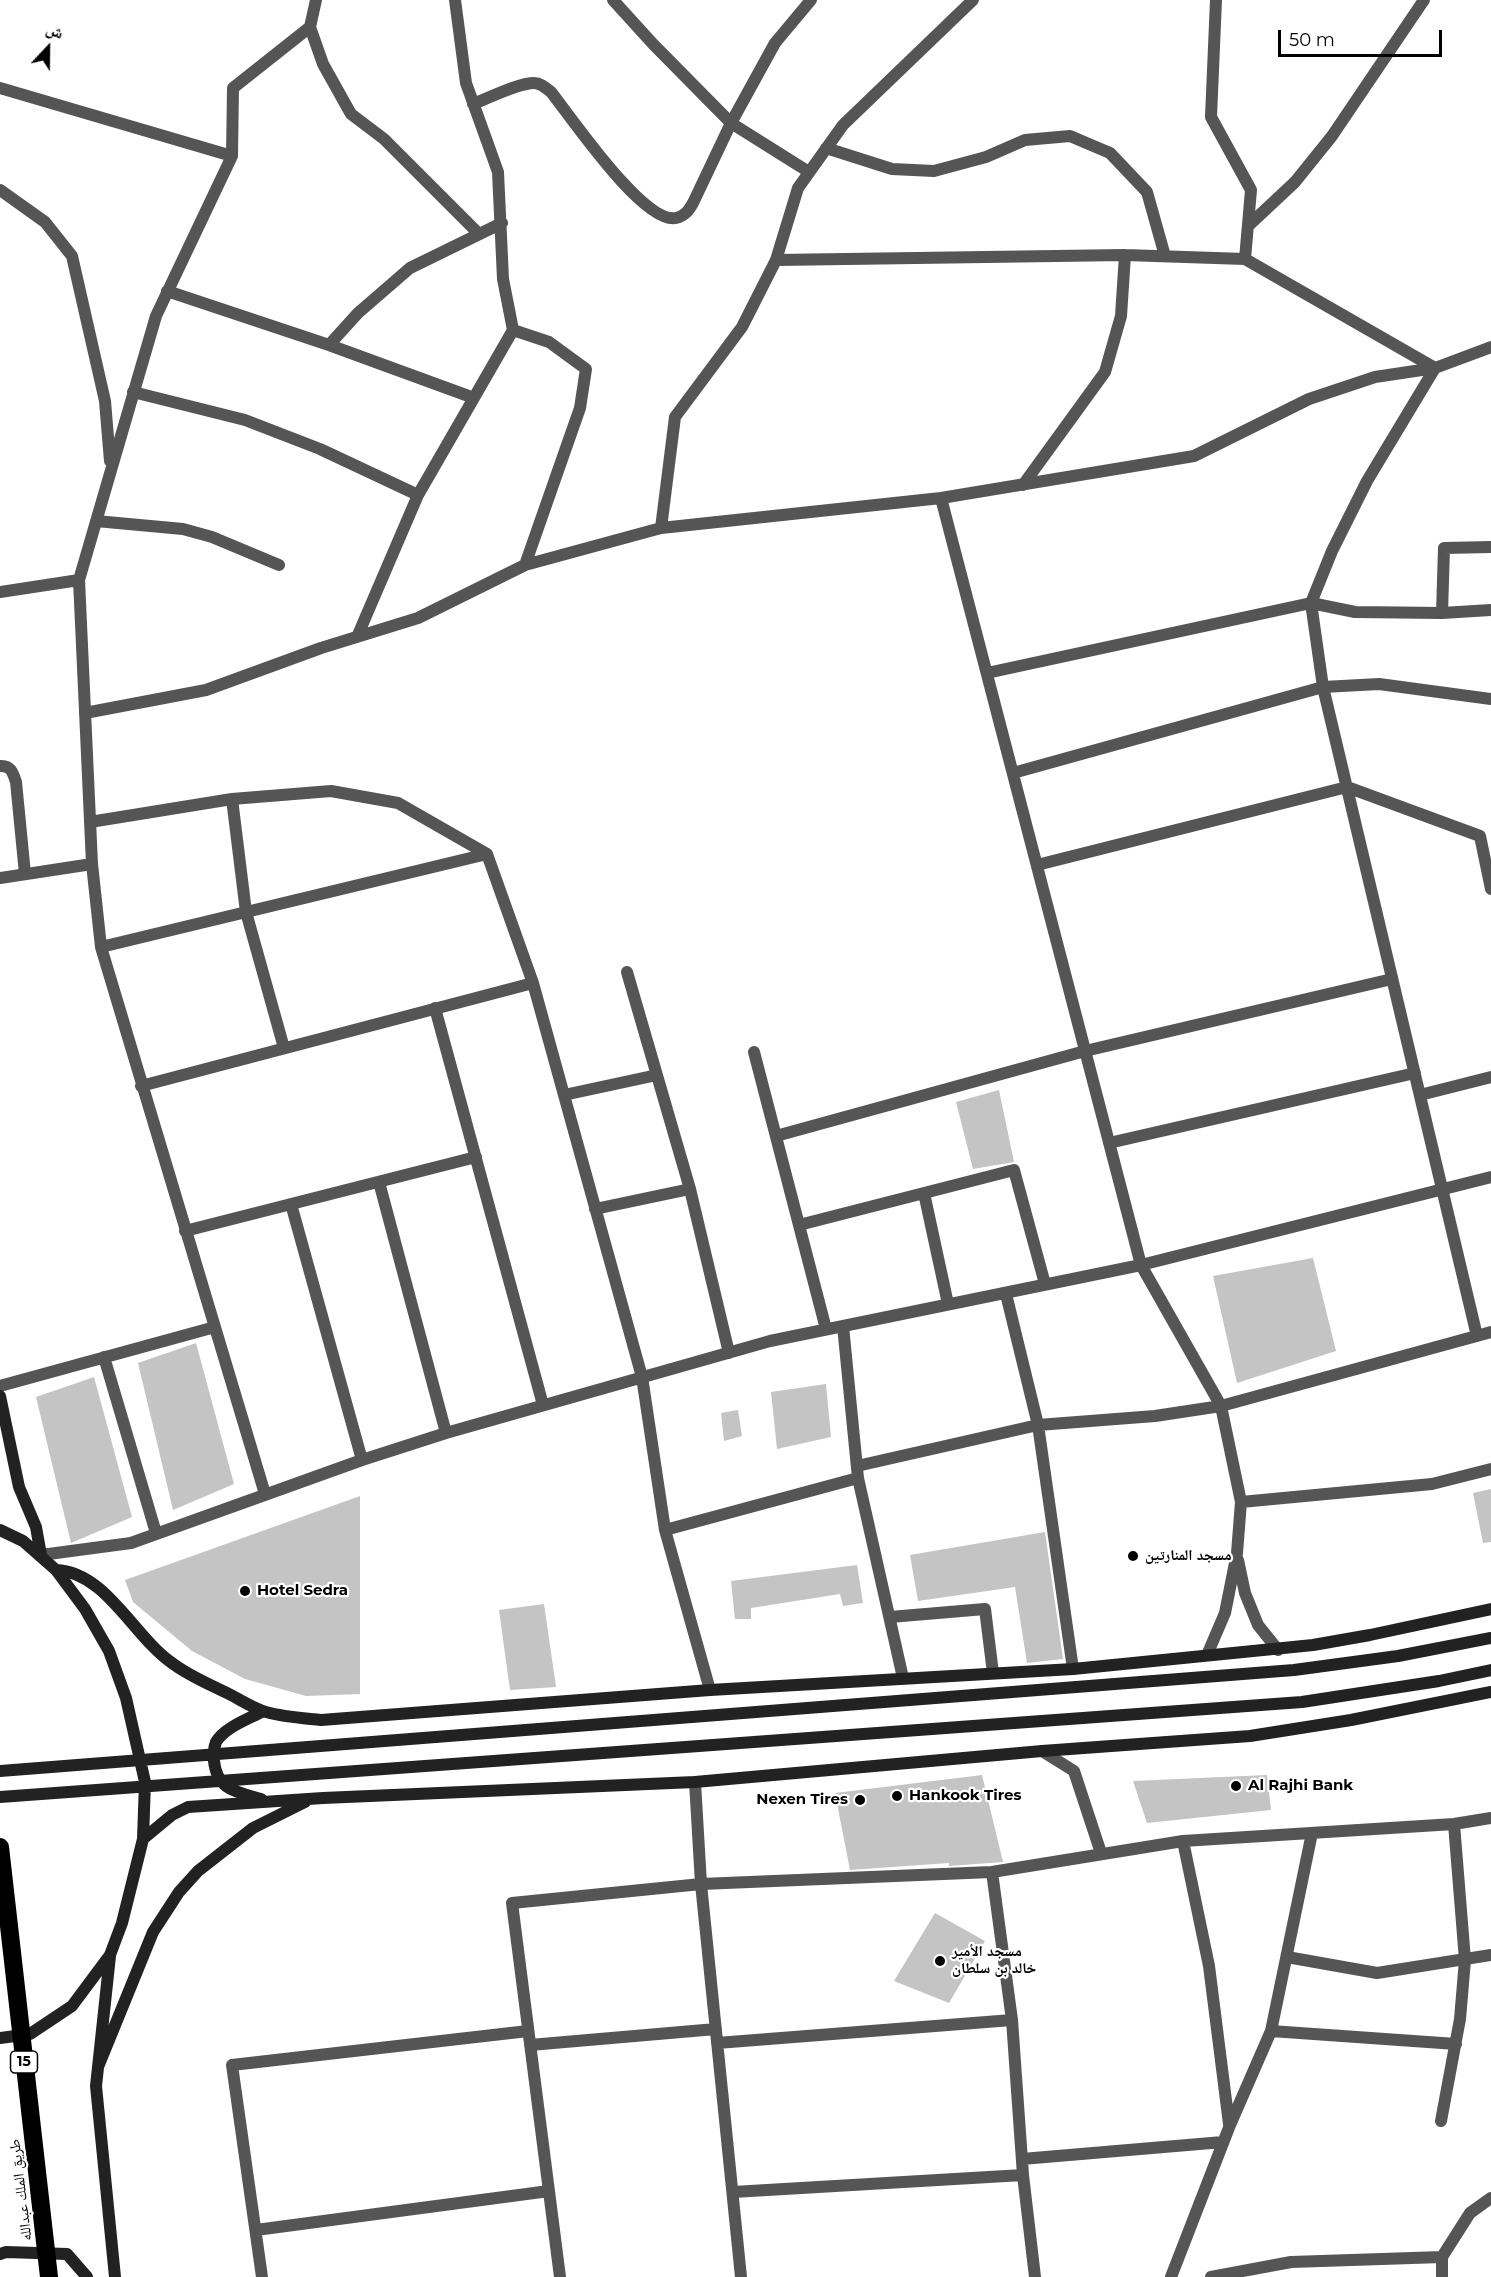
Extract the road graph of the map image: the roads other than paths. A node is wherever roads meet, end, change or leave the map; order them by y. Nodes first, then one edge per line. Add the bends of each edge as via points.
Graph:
1 (316, 0) edge
2 (455, 0) edge
3 (613, 0) edge
4 (810, 0) edge
5 (973, 0) edge
6 (1216, 0) edge
7 (1424, 0) edge
8 (310, 27) junction
9 (0, 88) edge
10 (473, 104) junction
11 (731, 123) junction
12 (826, 148) junction
13 (232, 156) junction
14 (809, 172) junction
15 (0, 190) edge
16 (502, 223) junction
17 (1248, 226) junction
18 (479, 234) junction
19 (1125, 255) junction
20 (1165, 256) junction
21 (1245, 259) junction
22 (776, 260) junction
23 (167, 291) junction
24 (513, 330) junction
25 (329, 345) junction
26 (1491, 347) edge
27 (1435, 368) junction
28 (133, 392) junction
29 (474, 398) junction
30 (111, 470) junction
31 (1023, 485) junction
32 (418, 495) junction
33 (941, 498) junction
34 (96, 521) junction
35 (661, 528) junction
36 (1491, 547) edge
37 (279, 565) dead end
38 (525, 565) junction
39 (79, 580) junction
40 (0, 592) edge
41 (1311, 603) junction
42 (1491, 610) edge
43 (1442, 613) junction
44 (357, 637) junction
45 (987, 674) junction
46 (1323, 687) junction
47 (1491, 699) edge
48 (85, 713) junction
49 (0, 766) edge
50 (1012, 772) junction
51 (1347, 787) junction
52 (232, 799) junction
53 (90, 822) junction
54 (1476, 834) junction
55 (1491, 836) edge
56 (487, 854) junction
57 (92, 864) junction
58 (1037, 865) junction
59 (25, 874) junction
60 (0, 878) edge
61 (1491, 889) edge
62 (246, 912) junction
63 (101, 947) junction
64 (627, 972) dead end
65 (1392, 979) junction
66 (533, 982) junction
67 (435, 1008) junction
68 (284, 1048) junction
69 (1085, 1051) junction
70 (754, 1053) dead end
71 (1415, 1073) junction
72 (657, 1075) junction
73 (1491, 1077) edge
74 (141, 1086) junction
75 (564, 1095) junction
76 (1420, 1095) junction
77 (776, 1136) junction
78 (1109, 1143) junction
79 (476, 1157) junction
80 (1491, 1177) edge
81 (379, 1182) junction
82 (690, 1189) junction
83 (1442, 1189) junction
84 (924, 1193) junction
85 (291, 1204) junction
86 (595, 1209) junction
87 (799, 1225) junction
88 (185, 1231) junction
89 (1141, 1264) junction
90 (1045, 1284) junction
91 (1006, 1294) junction
92 (948, 1304) junction
93 (843, 1326) junction
94 (215, 1327) junction
95 (826, 1329) junction
96 (1491, 1332) edge
97 (1477, 1336) junction
98 (729, 1353) junction
99 (104, 1357) junction
100 (642, 1377) junction
101 (0, 1386) edge
102 (0, 1396) edge
103 (543, 1405) junction
104 (1221, 1406) junction
105 (1038, 1425) junction
106 (446, 1433) junction
107 (362, 1460) junction
108 (1491, 1469) edge
109 (857, 1472) junction
110 (265, 1494) junction
111 (1241, 1502) junction
112 (665, 1530) junction
113 (3, 1531) edge
114 (156, 1533) junction
115 (1237, 1553) junction
116 (41, 1555) junction
117 (56, 1570) junction
118 (1491, 1609) edge
119 (890, 1617) junction
120 (1491, 1638) edge
121 (1278, 1650) junction
122 (1207, 1655) junction
123 (1073, 1669) junction
124 (1491, 1670) edge
125 (993, 1673) junction
126 (903, 1678) junction
127 (710, 1690) junction
128 (1491, 1692) edge
129 (263, 1711) junction
130 (1042, 1750) junction
131 (0, 1771) edge
132 (695, 1782) junction
133 (0, 1797) edge
134 (311, 1799) junction
135 (271, 1802) junction
136 (1491, 1818) edge
137 (1454, 1824) junction
138 (1312, 1833) junction
139 (143, 1839) junction
140 (1183, 1841) junction
141 (0, 1847) edge
142 (1101, 1853) junction
143 (992, 1872) junction
144 (701, 1884) junction
145 (110, 1954) junction
146 (1491, 1955) edge
147 (1287, 1957) junction
148 (1465, 1960) junction
149 (1012, 2020) junction
150 (716, 2029) junction
151 (528, 2031) junction
152 (1271, 2031) junction
153 (0, 2038) edge
154 (717, 2043) junction
155 (1456, 2044) junction
156 (530, 2045) junction
157 (98, 2067) junction
158 (1441, 2121) dead end
159 (1230, 2125) junction
160 (1223, 2142) junction
161 (1022, 2159) junction
162 (1023, 2175) junction
163 (549, 2191) junction
164 (733, 2192) junction
165 (1491, 2198) edge
166 (255, 2230) junction
167 (0, 2254) edge
168 (1442, 2257) junction
169 (49, 2277) edge
170 (87, 2277) edge
171 (115, 2277) edge
172 (262, 2277) edge
173 (560, 2277) edge
174 (741, 2277) edge
175 (1035, 2277) edge
176 (1171, 2277) edge
177 (1211, 2277) edge
178 (1442, 2277) edge

1 - 8 street
2 - 10 street via 466,83
3 - 11 street
4 - 11 street via 775,43
5 - 12 street via 843,125
6 - 17 street via 1211,117 1251,190
7 - 17 street via 1332,136 1295,182
8 - 13 street via 233,88
8 - 18 street via 323,64 351,114 384,139
9 - 13 street
10 - 11 street via 522,86 542,85 625,187 661,215 675,219 685,215 693,203
10 - 16 street via 498,172
11 - 14 street
12 - 14 street
12 - 20 street via 892,169 934,171 986,158 1025,140 1070,136 1110,153 1147,192
13 - 23 street
14 - 22 street via 798,188
15 - 30 street via 45,222 72,256 105,401
16 - 18 street
16 - 24 street via 503,279
17 - 21 street
18 - 25 street via 410,268 358,313
19 - 20 street
19 - 22 street
19 - 31 street via 1121,315 1105,372
20 - 21 street
21 - 27 street
22 - 35 street via 742,327 675,417
23 - 25 street
23 - 28 street
24 - 29 street
24 - 38 street via 549,342 586,369 580,408
25 - 29 street
26 - 27 street
27 - 31 street via 1375,377 1309,399 1194,456
27 - 41 street via 1367,481 1332,550
28 - 30 street
28 - 32 street via 244,420 321,449
29 - 32 street
30 - 34 street
31 - 33 street
32 - 44 street
33 - 35 street
33 - 45 street
34 - 37 street via 183,529
34 - 39 street
35 - 38 street
36 - 43 street via 1444,548
38 - 44 street via 418,618
39 - 40 street
39 - 48 street
41 - 43 street via 1355,612
41 - 45 street
41 - 46 street
42 - 43 street
44 - 48 street via 206,690
45 - 50 street
46 - 47 street via 1378,684
46 - 50 street
46 - 51 street
48 - 53 street
49 - 59 street via 11,769 16,782
50 - 58 street
51 - 54 street
51 - 58 street
51 - 65 street
52 - 53 street
52 - 56 street via 331,790 398,802
52 - 62 street
53 - 57 street
54 - 55 street
54 - 61 street via 1480,836
56 - 62 street
56 - 66 street
57 - 59 street
57 - 63 street
58 - 69 street
59 - 60 street
62 - 63 street
62 - 68 street
63 - 74 street
64 - 72 street
65 - 69 street
65 - 71 street
66 - 67 street
66 - 75 street
67 - 68 street
67 - 79 street
68 - 74 street
69 - 77 street
69 - 78 street
70 - 77 street
71 - 76 street
71 - 78 street
72 - 75 street
72 - 82 street
73 - 76 street
74 - 88 street
75 - 86 street
76 - 83 street
77 - 87 street
78 - 89 street
79 - 81 street
79 - 103 street
80 - 83 street
81 - 85 street
81 - 106 street
82 - 86 street
82 - 98 street
83 - 89 street
83 - 97 street
84 - 87 street
84 - 90 street via 1014,1170
84 - 92 street
85 - 88 street
85 - 107 street
86 - 100 street
87 - 95 street
88 - 94 street
89 - 90 street
89 - 104 street
90 - 91 street
91 - 92 street
91 - 105 street
92 - 93 street
93 - 95 street
93 - 109 street
94 - 99 street
94 - 110 street
95 - 98 street
96 - 97 street
97 - 104 street
98 - 100 street
99 - 101 street
99 - 114 street
100 - 103 street
100 - 112 street
102 - 116 main road via 19,1487 36,1527
103 - 106 street
104 - 105 street via 1155,1416
104 - 111 street
105 - 109 street
105 - 123 street
106 - 107 street
107 - 110 street
108 - 111 street via 1432,1484
109 - 112 street
109 - 119 street
110 - 114 street
111 - 115 street
112 - 127 street
113 - 116 main road
114 - 116 street via 131,1543
115 - 121 street via 1245,1593 1258,1625
115 - 122 street via 1225,1612
116 - 117 main road
117 - 129 main road via 79,1574 99,1588 171,1663
117 - 139 main road via 109,1652 126,1698 145,1782
118 - 121 main road
119 - 125 street via 985,1609
119 - 126 street
120 - 131 main road via 1294,1670
121 - 122 main road
122 - 123 main road
123 - 125 main road
124 - 133 main road via 1302,1702
125 - 126 main road
126 - 127 main road
127 - 129 main road via 321,1720
128 - 130 main road via 1250,1736
129 - 135 main road via 229,1730 216,1743 214,1758 216,1776 225,1786
130 - 132 main road
130 - 142 street via 1074,1771
132 - 134 main road
132 - 144 street
134 - 135 main road
134 - 157 main road via 252,1828 198,1871 179,1892 153,1932
135 - 139 main road via 188,1807
136 - 137 street
137 - 138 street
137 - 148 street
138 - 140 street
138 - 147 street
139 - 145 main road
140 - 142 street
140 - 159 street via 1209,1966
141 - 169 highway, طريق الملك عبدالله / 15
142 - 143 street
143 - 144 street
143 - 149 street
144 - 150 street
144 - 151 street via 512,1903
145 - 153 main road via 72,2006 30,2034
145 - 157 main road
146 - 148 street
147 - 148 street via 1377,1973
147 - 152 street
148 - 155 street
149 - 154 street
149 - 161 street
150 - 154 street
150 - 156 street
151 - 156 street
151 - 166 street via 232,2065
152 - 155 street
152 - 159 street
154 - 164 street
155 - 158 street
156 - 163 street
157 - 171 main road via 96,2086
159 - 160 street
160 - 161 street
160 - 176 street
161 - 162 street
162 - 164 street
162 - 175 street
163 - 166 street
163 - 173 street
164 - 174 street
165 - 168 street via 1470,2213
166 - 172 street
167 - 170 main road via 67,2254
168 - 177 street via 1291,2262
168 - 178 street

